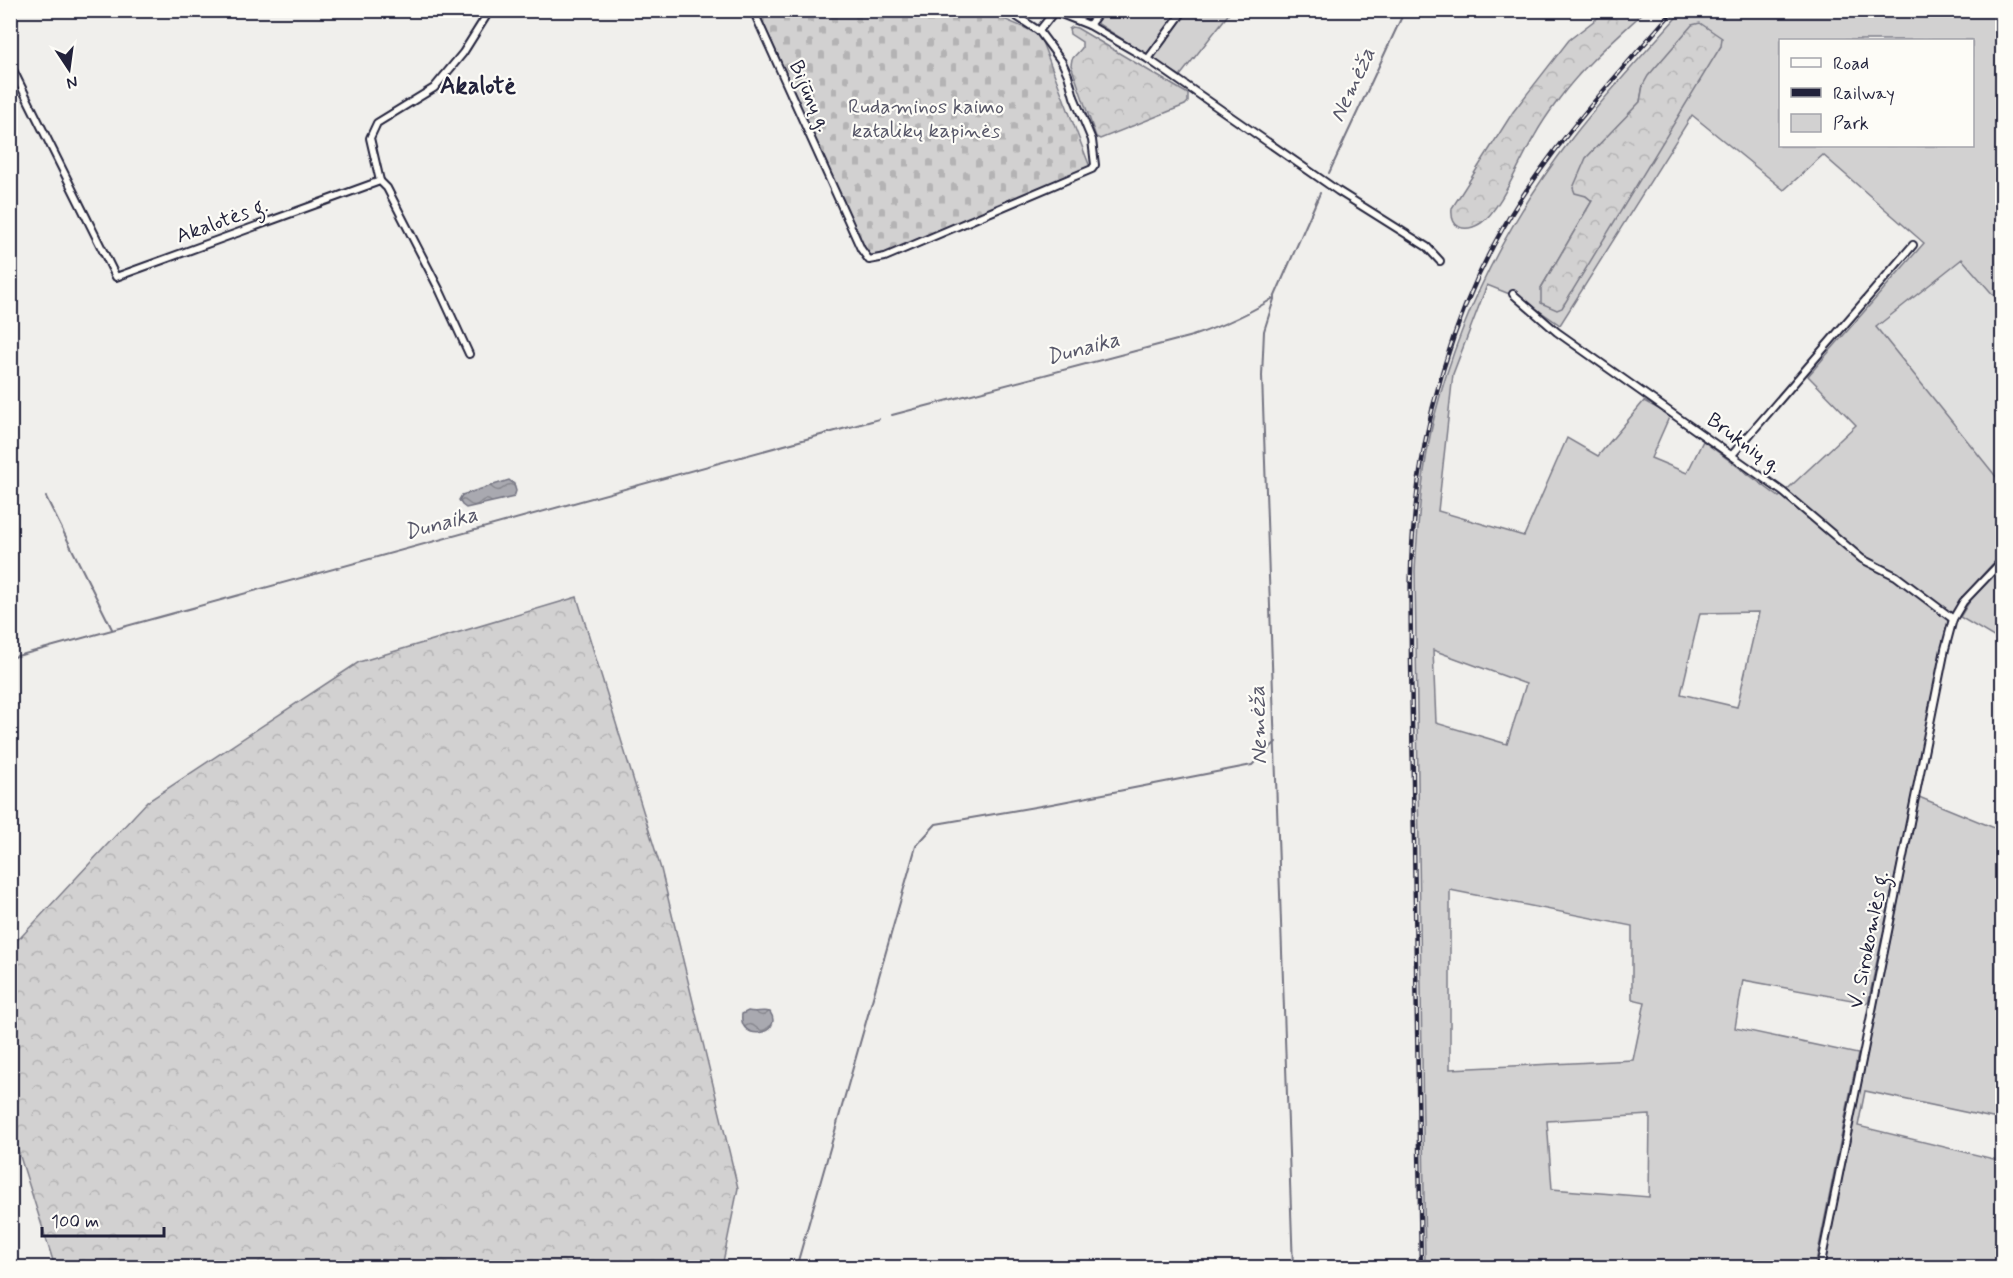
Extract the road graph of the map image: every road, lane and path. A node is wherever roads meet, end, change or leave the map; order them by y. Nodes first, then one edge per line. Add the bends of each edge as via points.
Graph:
1 (490, 10) edge
2 (753, 10) edge
3 (1007, 10) edge
4 (1101, 10) edge
5 (1184, 10) edge
6 (1053, 11) edge
7 (1089, 25) junction
8 (1039, 31) junction
9 (1148, 58) junction
10 (10, 64) edge
11 (380, 182) junction
12 (1913, 245) dead end
13 (1440, 261) dead end
14 (1513, 294) dead end
15 (468, 354) dead end
16 (1732, 455) junction
17 (2002, 561) edge
18 (1953, 619) junction
19 (1820, 1268) edge

1 - 11 street via 463,53 434,88 377,123 370,138
2 - 8 street, Bijūnų g. via 869,260 885,257 1092,170 1092,140 1068,75
3 - 8 street
4 - 7 street
5 - 9 street
6 - 7 street
6 - 8 street
7 - 9 street
9 - 13 street via 1338,191 1427,247
10 - 11 street, Akalotės g. via 116,277
11 - 15 street via 387,188 440,291
12 - 16 street
14 - 16 street, Bruknių g. via 1557,332
16 - 18 street, Bruknių g. via 1783,492 1862,560 1896,576
17 - 18 street, V. Sirokomlės g. via 1968,596
18 - 19 street, V. Sirokomlės g.

